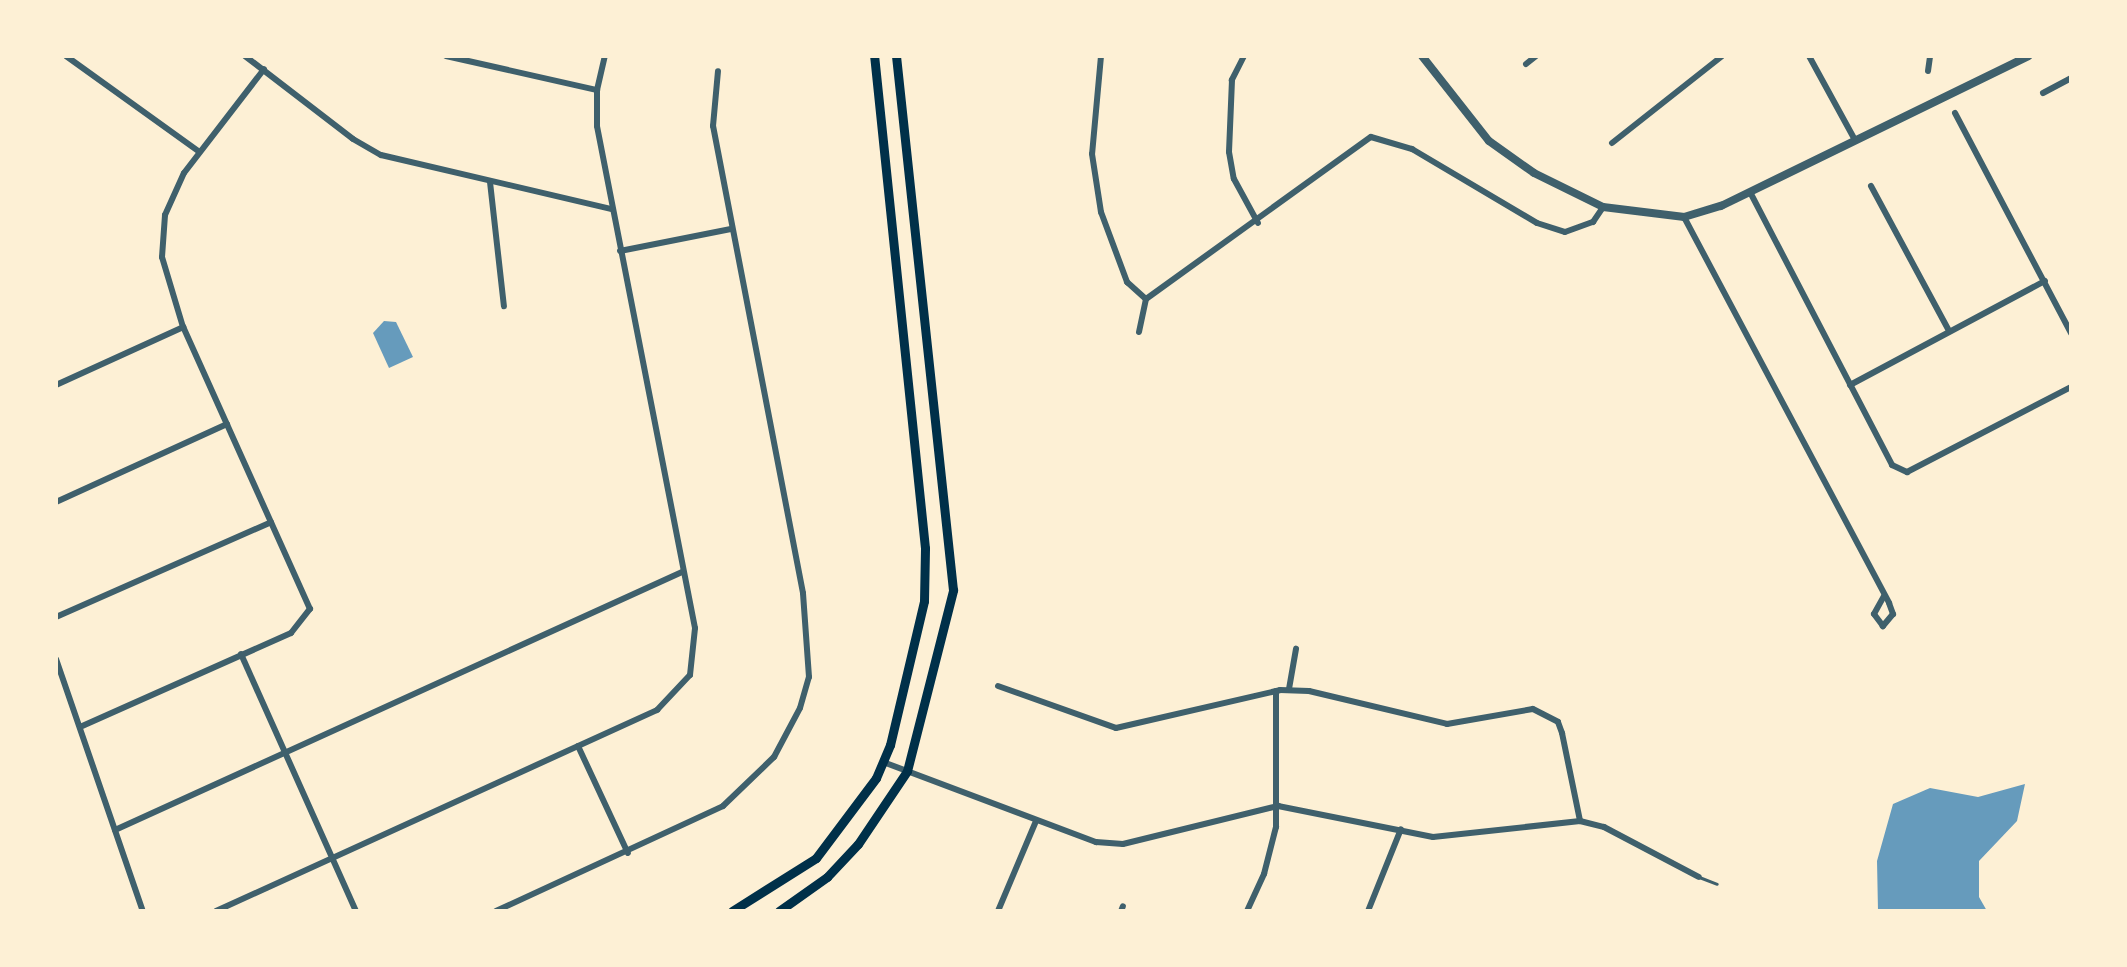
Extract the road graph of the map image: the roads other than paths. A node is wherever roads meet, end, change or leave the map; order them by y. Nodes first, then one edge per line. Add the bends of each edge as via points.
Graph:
1 (66, 56) edge
2 (245, 56) edge
3 (446, 56) edge
4 (605, 56) edge
5 (874, 56) edge
6 (896, 56) edge
7 (1101, 56) edge
8 (1244, 56) edge
9 (1422, 56) edge
10 (1536, 56) edge
11 (1722, 56) edge
12 (1809, 56) edge
13 (1930, 56) edge
14 (2028, 56) edge
15 (1526, 64) dead end
16 (264, 69) junction
17 (718, 71) dead end
18 (1928, 71) dead end
19 (2071, 78) edge
20 (597, 90) junction
21 (2043, 93) dead end
22 (1955, 113) dead end
23 (1855, 140) junction
24 (1612, 143) dead end
25 (198, 151) junction
26 (490, 182) junction
27 (1871, 186) dead end
28 (1750, 192) junction
29 (1603, 207) junction
30 (612, 209) junction
31 (1684, 217) junction
32 (1258, 223) junction
33 (731, 229) junction
34 (620, 251) junction
35 (2045, 281) junction
36 (1146, 299) junction
37 (504, 306) dead end
38 (183, 327) junction
39 (1949, 331) junction
40 (1139, 332) dead end
41 (2071, 333) edge
42 (56, 385) edge
43 (1850, 385) junction
44 (2071, 387) edge
45 (227, 424) junction
46 (56, 502) edge
47 (271, 522) junction
48 (682, 572) junction
49 (1884, 596) dead end
50 (56, 617) edge
51 (1296, 649) dead end
52 (241, 654) junction
53 (56, 659) edge
54 (998, 686) dead end
55 (1289, 689) junction
56 (1276, 691) junction
57 (80, 727) junction
58 (578, 746) junction
59 (285, 753) junction
60 (883, 762) junction
61 (907, 771) junction
62 (1278, 806) junction
63 (1036, 821) junction
64 (1580, 821) junction
65 (1401, 829) junction
66 (115, 830) junction
67 (628, 853) junction
68 (333, 861) junction
69 (1699, 877) joint
70 (1717, 884) dead end
71 (143, 911) edge
72 (216, 911) edge
73 (356, 911) edge
74 (496, 911) edge
75 (732, 911) edge
76 (779, 911) edge
77 (998, 911) edge
78 (1247, 911) edge
79 (1368, 911) edge

1 - 25 street
2 - 16 street
3 - 20 street
4 - 20 street
5 - 60 main road via 925,548 919,626
6 - 61 main road via 953,590
7 - 36 street via 1092,154 1101,212 1127,282
8 - 32 street via 1232,80 1229,152 1234,179
9 - 29 street via 1438,83 1489,141 1534,173
10 - 15 street
11 - 24 street
12 - 23 street
13 - 18 street
14 - 23 street
16 - 25 street
16 - 26 street via 381,155
17 - 33 street via 713,126
19 - 21 street
20 - 30 street via 597,126
22 - 35 street
23 - 28 street
25 - 38 street via 172,195 162,237 166,277
26 - 30 street
26 - 37 street
27 - 39 street
28 - 31 street
28 - 43 street
29 - 31 street
29 - 32 street via 1593,222 1565,232 1537,223 1412,149 1371,137
30 - 34 street
31 - 49 street
32 - 36 street
33 - 34 street
33 - 67 street via 803,593 809,677 786,739 760,774 701,819
34 - 48 street
35 - 39 street
35 - 41 street
36 - 40 street
38 - 42 street
38 - 45 street
39 - 43 street
43 - 44 street via 1892,465 1907,472
45 - 46 street
45 - 47 street
47 - 50 street
47 - 52 street via 310,609 291,633
48 - 58 street via 696,648 683,687 657,710
48 - 59 street
51 - 55 street
52 - 57 street
52 - 59 street
53 - 57 street
54 - 56 street via 1116,728
55 - 56 street
55 - 64 street via 1447,724 1533,709 1546,713 1562,733
56 - 62 street
57 - 66 street
58 - 67 street
58 - 68 street
59 - 66 street
59 - 68 street
60 - 61 street
60 - 75 main road via 842,829 816,858
61 - 63 street
61 - 76 main road via 858,844 827,877
62 - 63 street via 1123,844 1096,842
62 - 65 street
62 - 78 street via 1273,847
63 - 77 street
64 - 65 street via 1452,837
64 - 69 street via 1604,827
65 - 79 street
66 - 71 street
67 - 74 street
68 - 72 street
68 - 73 street
69 - 70 lane

